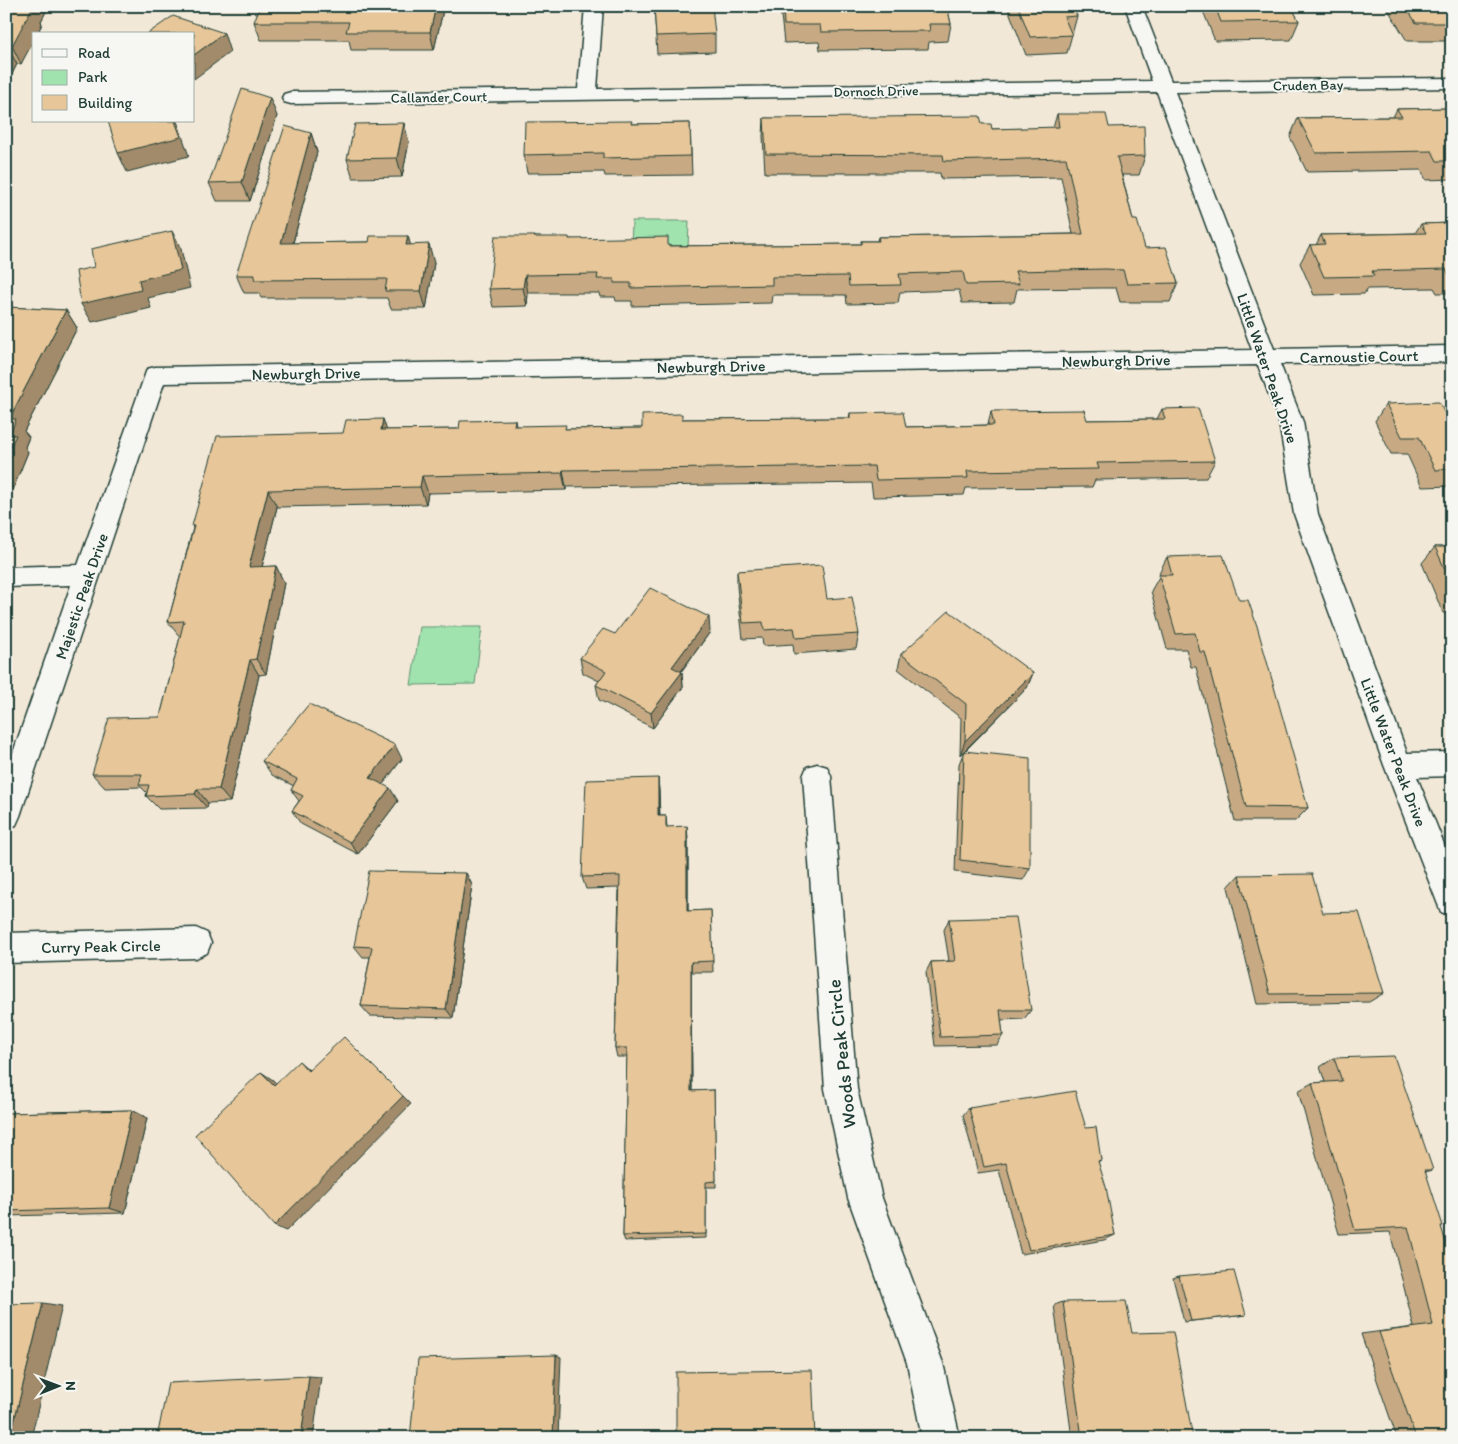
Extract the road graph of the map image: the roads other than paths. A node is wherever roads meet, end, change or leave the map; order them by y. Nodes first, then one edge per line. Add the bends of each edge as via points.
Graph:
1 (594, 6) edge
2 (1133, 6) edge
3 (1452, 83) edge
4 (1164, 87) junction
5 (587, 95) junction
6 (292, 98) dead end
7 (1452, 354) edge
8 (1266, 357) junction
9 (155, 375) joint
10 (88, 575) junction
11 (6, 577) edge
12 (1452, 764) edge
13 (1398, 765) junction
14 (817, 776) dead end
15 (6, 816) edge
16 (1452, 902) edge
17 (196, 943) dead end
18 (6, 948) edge
19 (942, 1438) edge

1 - 5 street
2 - 4 street, Little Water Peak Drive
3 - 4 street, Cruden Bay
4 - 5 street, Dornoch Drive
4 - 8 street, Little Water Peak Drive
5 - 6 street, Callander Court
7 - 8 street, Carnoustie Court
8 - 9 street, Newburgh Drive
8 - 13 street, Little Water Peak Drive via 1291,422 1306,514
9 - 10 street, Majestic Peak Drive
10 - 11 street
10 - 15 street, Majestic Peak Drive
12 - 13 street
13 - 16 street, Little Water Peak Drive
14 - 19 street, Woods Peak Circle via 841,1089 847,1123 865,1198 925,1363
17 - 18 street, Curry Peak Circle

